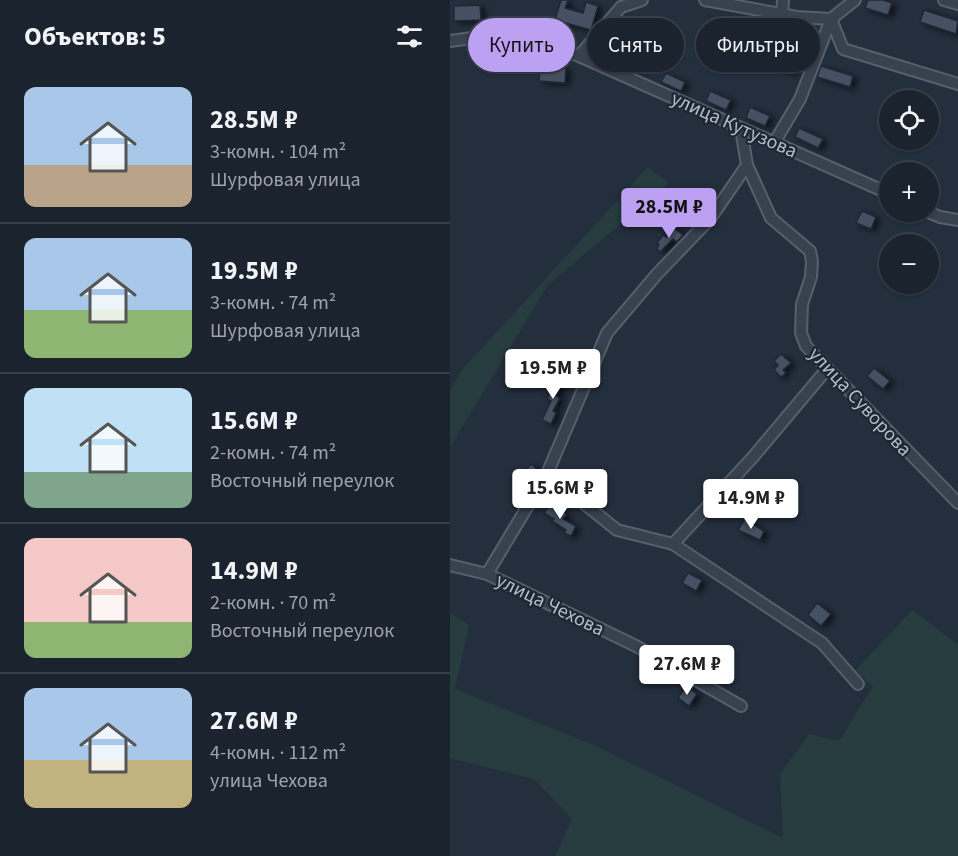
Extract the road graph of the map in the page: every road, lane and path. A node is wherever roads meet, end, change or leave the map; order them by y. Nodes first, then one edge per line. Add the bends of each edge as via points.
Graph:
1 (642, 0) edge
2 (705, 0) edge
3 (783, 0) edge
4 (855, 0) edge
5 (944, 0) edge
6 (619, 3) edge
7 (958, 4) edge
8 (782, 14) junction
9 (831, 19) junction
10 (450, 41) edge
11 (579, 56) junction
12 (958, 84) edge
13 (741, 129) junction
14 (774, 143) junction
15 (747, 165) junction
16 (879, 189) edge
17 (939, 217) edge
18 (958, 220) edge
19 (827, 369) junction
20 (547, 474) junction
21 (958, 503) edge
22 (673, 544) junction
23 (450, 565) edge
24 (487, 574) junction
25 (858, 684) dead end
26 (741, 706) dead end

1 - 6 street
2 - 8 street
3 - 8 street
4 - 9 street
5 - 7 street
6 - 11 street
8 - 9 street
9 - 12 street via 843,49
9 - 14 street via 800,99
10 - 11 street, улица Кутузова via 500,34 530,36
11 - 13 street, улица Кутузова
13 - 14 street, улица Кутузова
13 - 15 street, улица Суворова
14 - 16 street, улица Кутузова
15 - 19 street, улица Суворова via 771,218 810,251 811,277 802,304 801,333 806,346
15 - 20 street via 710,219 607,333
17 - 18 street
19 - 21 street, улица Суворова
19 - 22 street
20 - 22 street via 617,530
20 - 24 street
22 - 25 street via 822,643
23 - 24 street, улица Чехова
24 - 26 street, улица Чехова via 636,646

